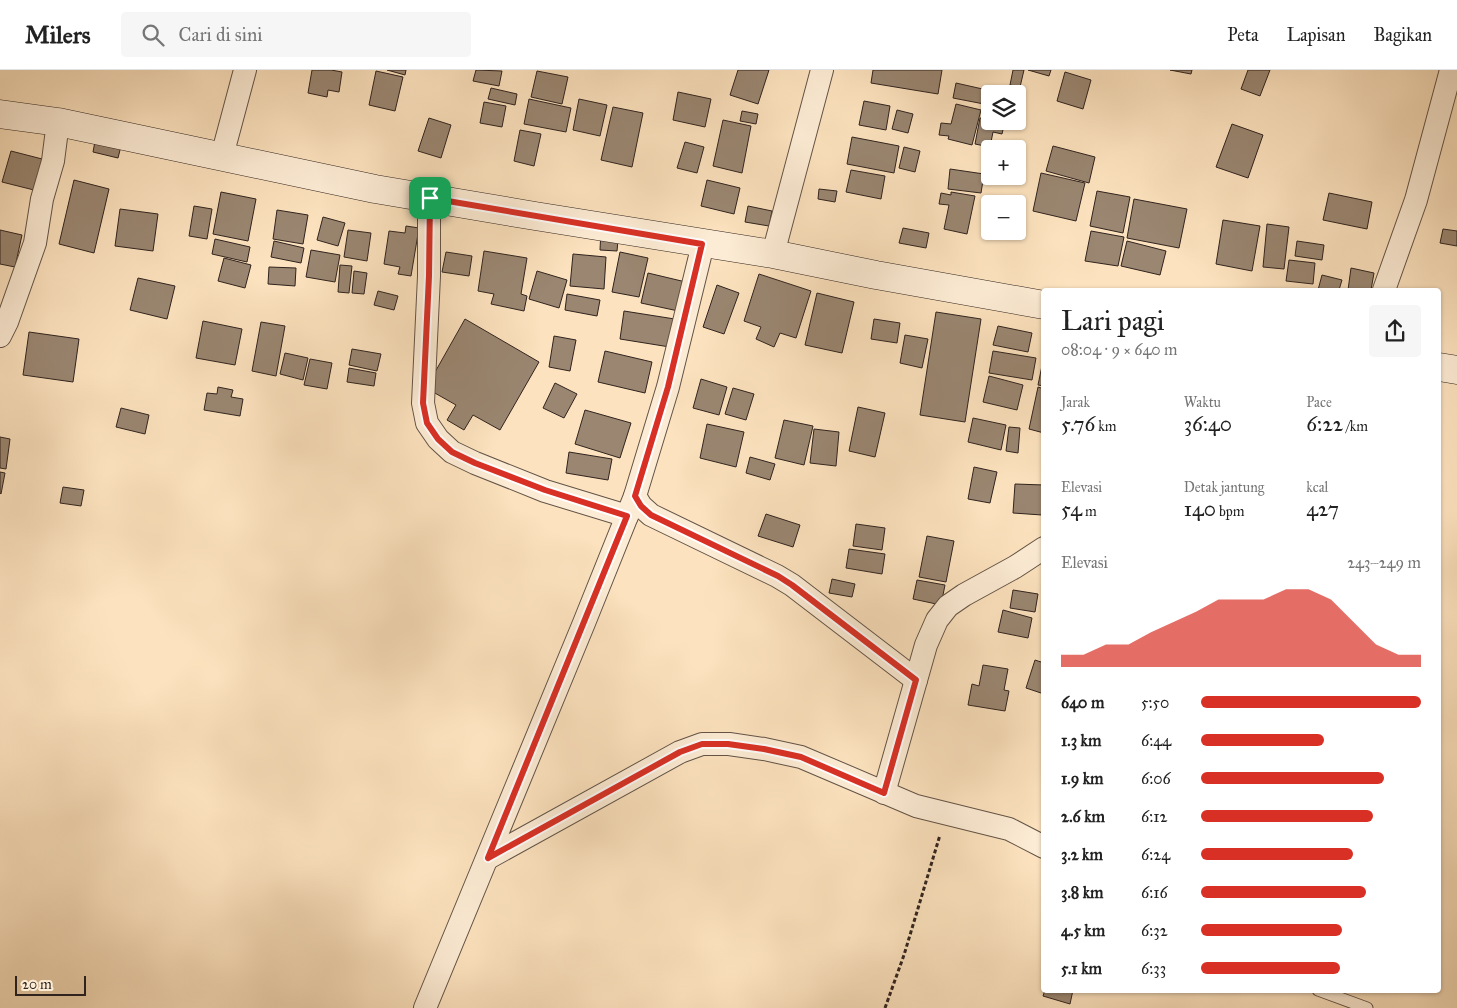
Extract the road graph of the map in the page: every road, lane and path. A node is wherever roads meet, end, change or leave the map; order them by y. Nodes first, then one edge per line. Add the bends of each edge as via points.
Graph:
1 (245, 70) edge
2 (822, 70) edge
3 (1451, 70) edge
4 (0, 114) edge
5 (58, 122) junction
6 (222, 156) junction
7 (430, 198) junction
8 (702, 244) junction
9 (772, 254) junction
10 (1385, 288) edge
11 (1041, 304) edge
12 (0, 336) edge
13 (1441, 367) edge
14 (1457, 370) edge
15 (631, 506) junction
16 (1041, 550) edge
17 (916, 680) junction
18 (884, 793) junction
19 (946, 814) junction
20 (1041, 845) edge
21 (488, 858) junction
22 (1326, 993) edge
23 (425, 1008) edge
24 (885, 1008) edge
25 (1367, 1008) edge

1 - 6 street
2 - 9 street
3 - 10 street via 1416,200
4 - 5 main road
5 - 6 main road
5 - 12 street via 36,243
6 - 7 main road
7 - 8 main road
7 - 15 street via 423,403 427,423 452,452 475,463 545,490
8 - 9 main road
8 - 15 street via 668,387
9 - 11 main road
13 - 14 main road
15 - 17 street via 641,506 651,515 778,576
15 - 21 street
16 - 17 street via 948,606 937,620 926,644
17 - 18 street
18 - 19 street
18 - 21 street via 801,757 728,744 702,744 680,752
19 - 20 street via 1009,829
19 - 24 path via 904,956
21 - 23 street
22 - 25 lane

